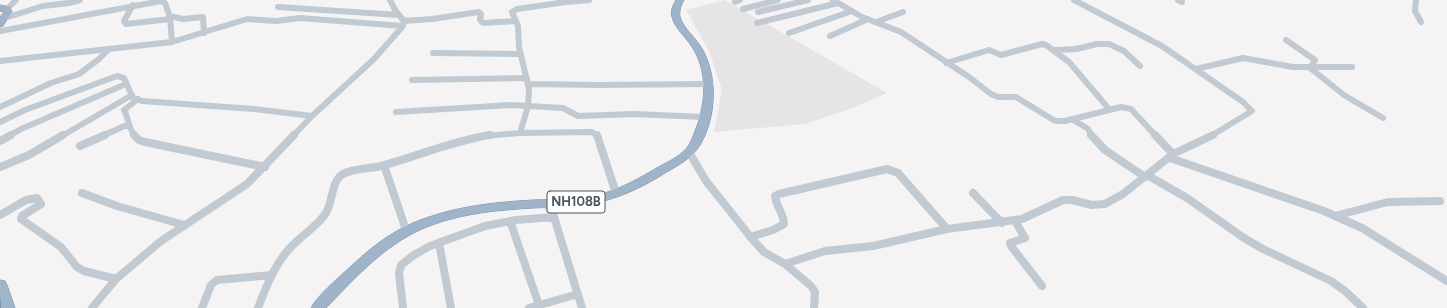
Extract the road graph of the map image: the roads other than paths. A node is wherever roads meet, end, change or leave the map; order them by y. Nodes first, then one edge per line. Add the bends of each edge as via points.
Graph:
1 (16, 0) edge
2 (80, 0) edge
3 (161, 0) edge
4 (390, 0) edge
5 (585, 0) edge
6 (589, 0) edge
7 (680, 0) edge
8 (778, 0) edge
9 (808, 0) edge
10 (1074, 0) edge
11 (1416, 0) edge
12 (565, 1) edge
13 (836, 2) edge
14 (133, 5) junction
15 (278, 7) dead end
16 (4, 8) edge
17 (743, 9) dead end
18 (852, 11) junction
19 (758, 12) dead end
20 (903, 12) dead end
21 (399, 15) junction
22 (170, 17) junction
23 (868, 19) junction
24 (2, 21) edge
25 (516, 21) junction
26 (876, 22) junction
27 (1421, 22) dead end
28 (403, 24) junction
29 (757, 24) dead end
30 (0, 31) edge
31 (204, 33) junction
32 (789, 34) dead end
33 (830, 36) dead end
34 (1286, 40) dead end
35 (172, 42) junction
36 (109, 49) junction
37 (1054, 50) junction
38 (433, 54) dead end
39 (520, 54) junction
40 (1, 62) edge
41 (946, 63) junction
42 (1140, 66) dead end
43 (1352, 67) dead end
44 (1310, 68) junction
45 (1196, 69) junction
46 (412, 80) dead end
47 (528, 81) junction
48 (126, 84) junction
49 (710, 84) junction
50 (132, 95) junction
51 (138, 100) junction
52 (528, 106) junction
53 (0, 107) edge
54 (1109, 109) junction
55 (396, 112) dead end
56 (312, 116) junction
57 (704, 116) junction
58 (1383, 118) dead end
59 (1072, 119) junction
60 (0, 122) edge
61 (129, 124) junction
62 (520, 133) junction
63 (0, 141) edge
64 (80, 146) dead end
65 (689, 152) junction
66 (1171, 156) junction
67 (384, 165) junction
68 (0, 167) edge
69 (265, 167) junction
70 (1146, 176) junction
71 (82, 193) dead end
72 (616, 193) junction
73 (973, 193) dead end
74 (1440, 201) dead end
75 (547, 204) junction
76 (0, 214) edge
77 (1334, 216) junction
78 (554, 217) junction
79 (510, 220) junction
80 (1015, 221) junction
81 (1002, 223) junction
82 (184, 226) junction
83 (947, 229) junction
84 (406, 230) junction
85 (750, 237) junction
86 (439, 243) junction
87 (785, 264) junction
88 (272, 275) junction
89 (116, 279) junction
90 (1447, 282) edge
91 (0, 285) edge
92 (1042, 286) dead end
93 (578, 294) junction
94 (539, 307) edge
95 (8, 308) edge
96 (92, 308) edge
97 (202, 308) edge
98 (258, 308) edge
99 (318, 308) edge
100 (403, 308) edge
101 (451, 308) edge
102 (529, 308) edge
103 (582, 308) edge
104 (814, 308) edge
105 (1363, 308) edge

1 - 16 street
2 - 24 street via 43,6
3 - 14 street
3 - 22 street via 165,3
4 - 21 street
5 - 6 street
5 - 12 street
7 - 49 highway, NH108B via 675,9 677,19 700,53
8 - 17 street
9 - 19 street
10 - 45 street via 1162,46
11 - 27 street via 1415,11
12 - 25 street via 513,10
13 - 18 street
13 - 29 street
14 - 22 street via 124,22 126,24
14 - 30 street
15 - 21 street
16 - 24 highway via 8,12
18 - 23 street
18 - 32 street
20 - 26 street
21 - 28 street
22 - 31 street via 203,17
22 - 35 street
23 - 26 street
23 - 33 street
25 - 28 street via 483,23 480,20 480,12
25 - 39 street
26 - 41 street via 901,32
28 - 31 street via 300,18 276,21 247,19
28 - 56 street via 366,67
31 - 35 street
34 - 44 street via 1315,60
35 - 36 street
36 - 40 street
36 - 53 street via 79,74 51,83
37 - 41 street via 1042,44 1001,55 988,50
37 - 42 street via 1077,49 1107,43 1128,53
37 - 54 street via 1074,67
38 - 39 street
39 - 47 street
41 - 59 street via 994,96 1016,96 1055,121
43 - 44 street
44 - 45 street via 1243,58
44 - 58 street via 1344,95
45 - 66 street via 1252,110 1251,113 1206,139
46 - 47 street
47 - 49 street via 589,87 625,84
47 - 52 street
48 - 50 street
48 - 60 street via 122,76 110,78
48 - 63 street via 21,129
49 - 57 highway, NH108B
50 - 51 street
50 - 68 street via 30,155
51 - 56 street
51 - 61 street via 125,109
52 - 55 street via 500,105
52 - 57 street via 562,108 578,116
52 - 62 street
54 - 59 street
54 - 66 street via 1131,109
56 - 69 street
57 - 65 highway, NH108B via 698,139
59 - 70 street via 1085,127 1105,150
61 - 64 street
61 - 69 street via 132,133 145,142
62 - 67 street via 469,138
62 - 72 street via 596,134
65 - 72 highway, NH108B via 656,174
65 - 85 street via 706,181
66 - 70 street
66 - 77 street
67 - 84 street
67 - 88 street via 341,174 329,207 320,219 294,241
69 - 82 street via 247,184
70 - 80 street via 1105,204 1092,205 1064,200
70 - 105 street via 1193,202 1263,249 1331,281
71 - 82 street
72 - 75 highway, NH108B via 593,200
73 - 81 street
74 - 77 street via 1388,202
75 - 78 street
75 - 84 highway, NH108B via 468,212
76 - 89 street via 26,200 37,198 41,204 20,219 61,247 77,267
77 - 90 street via 1362,228
78 - 79 street
78 - 93 street
79 - 86 street
79 - 94 street
80 - 81 street
80 - 92 street via 1025,238 1010,243 1011,246
81 - 83 street
82 - 89 street via 161,241
83 - 85 street via 901,176 887,169 779,194 775,196 775,200 784,224
83 - 87 street via 873,246 825,251
84 - 99 highway, NH108B via 382,246
85 - 87 street via 764,252
86 - 100 street via 414,255 401,265 399,273
86 - 101 street
87 - 104 street via 815,292
88 - 97 street via 217,280 211,285
88 - 98 street
89 - 96 street
91 - 95 highway
93 - 94 street
93 - 103 street
94 - 102 street

